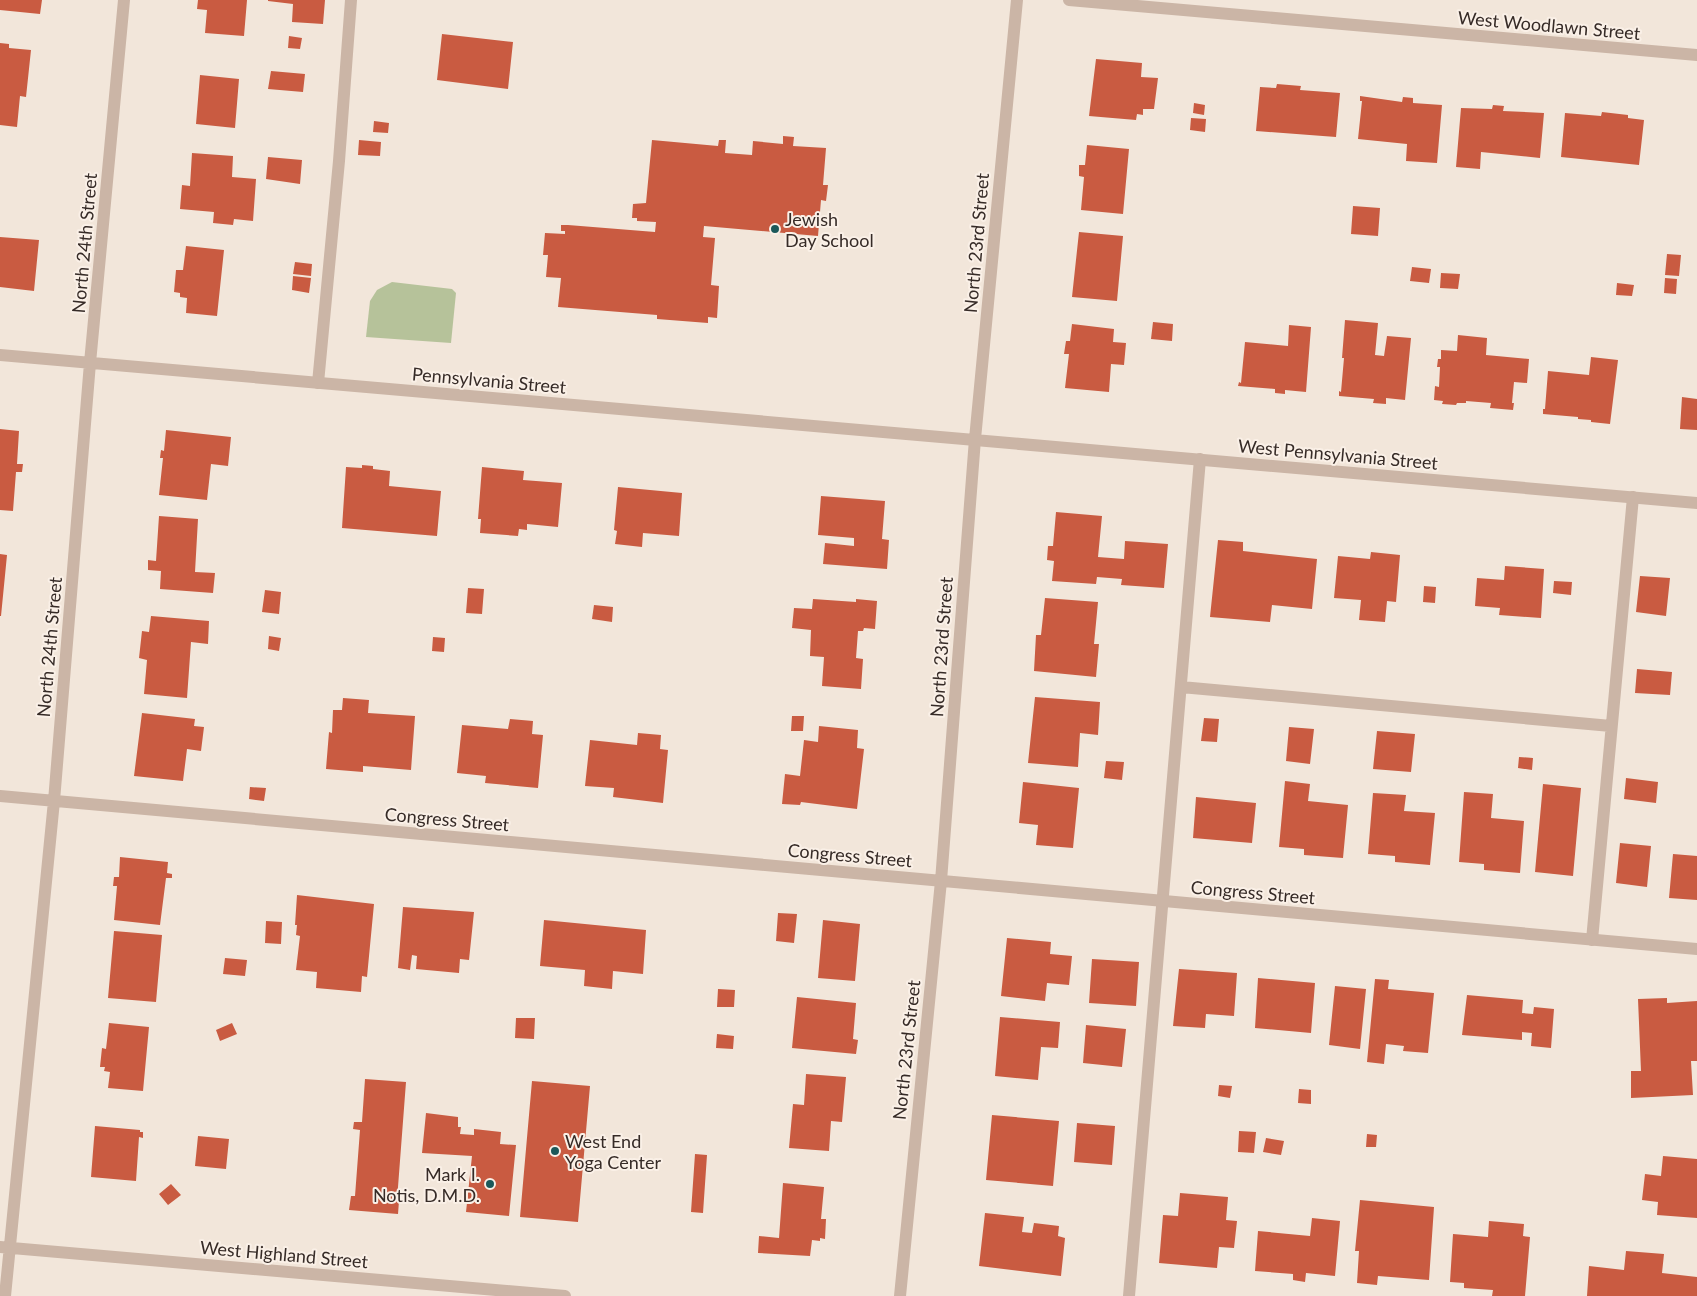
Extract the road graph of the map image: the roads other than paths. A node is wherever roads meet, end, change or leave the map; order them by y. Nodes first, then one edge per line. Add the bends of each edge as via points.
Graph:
1 (124, 0) edge
2 (351, 0) edge
3 (1017, 0) edge
4 (1069, 0) edge
5 (1697, 55) edge
6 (0, 355) edge
7 (90, 363) junction
8 (318, 382) junction
9 (975, 439) junction
10 (1200, 459) junction
11 (1633, 498) junction
12 (1697, 503) edge
13 (1181, 687) junction
14 (1611, 726) junction
15 (0, 796) edge
16 (54, 801) junction
17 (941, 881) junction
18 (1163, 901) junction
19 (1592, 940) junction
20 (1697, 949) edge
21 (5, 1247) edge
22 (5, 1296) edge
23 (565, 1296) edge
24 (900, 1296) edge
25 (1129, 1296) edge

1 - 7 street, North 24th Street
2 - 8 street
3 - 9 street, North 23rd Street
4 - 5 street, West Woodlawn Street
6 - 7 street, Pennsylvania Street
7 - 8 street, Pennsylvania Street
7 - 16 street, North 24th Street
8 - 9 street, Pennsylvania Street
9 - 10 street, West Pennsylvania Street
9 - 17 street, North 23rd Street
10 - 11 street, West Pennsylvania Street
10 - 13 street
11 - 12 street, West Pennsylvania Street
11 - 14 street
13 - 14 street
13 - 18 street
14 - 19 street
15 - 16 street, Congress Street
16 - 17 street, Congress Street
16 - 21 street, North 24th Street
17 - 18 street, Congress Street
17 - 24 street, North 23rd Street
18 - 19 street, Congress Street
18 - 25 street
19 - 20 street, Congress Street
21 - 22 street, North 24th Street
21 - 23 street, West Highland Street

